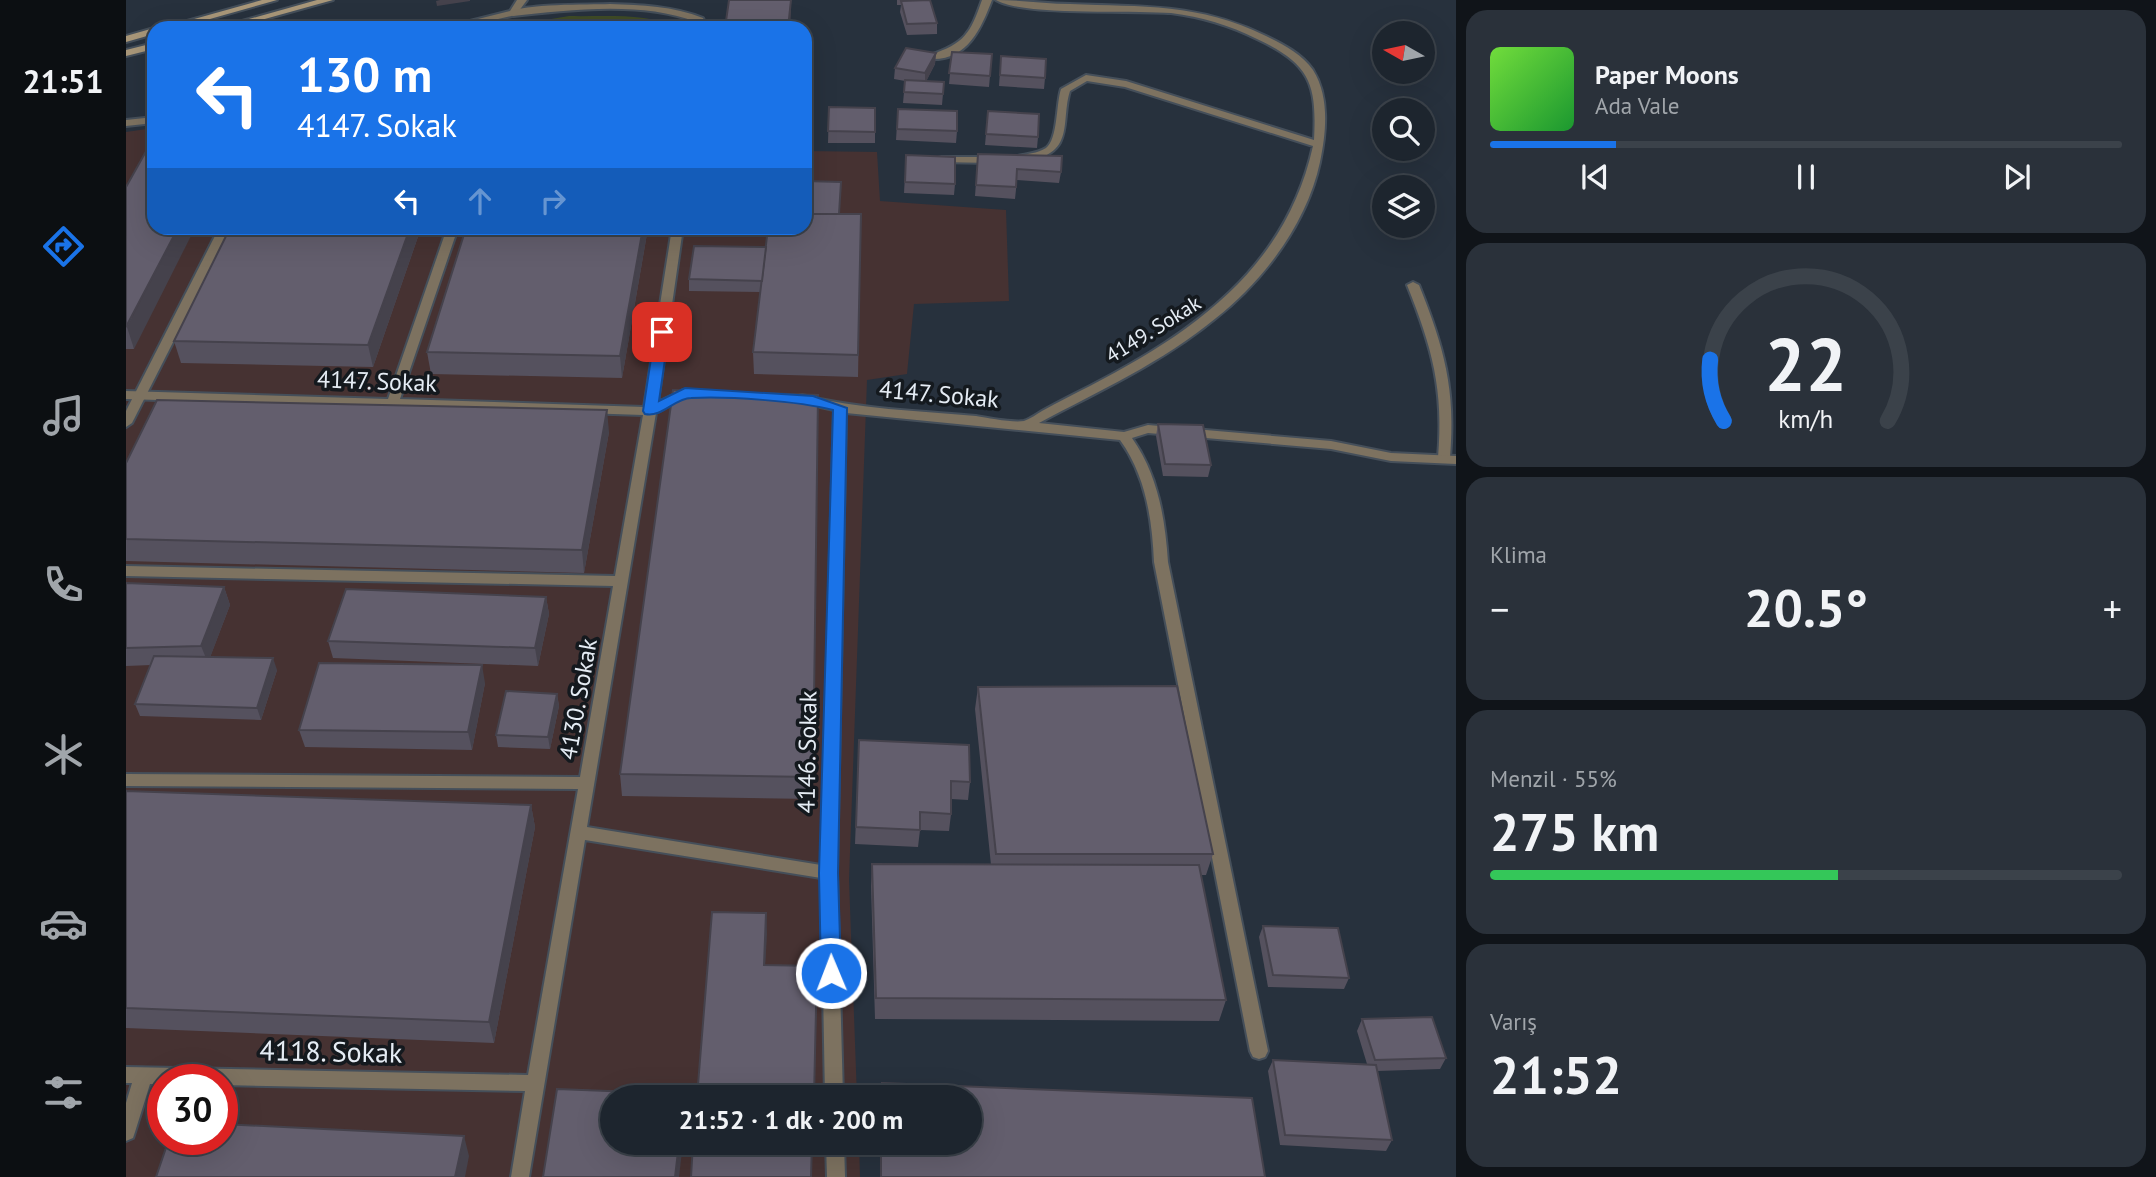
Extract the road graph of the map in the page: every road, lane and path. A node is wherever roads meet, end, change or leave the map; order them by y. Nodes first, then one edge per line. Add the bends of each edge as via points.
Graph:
1 (272, 0) edge
2 (328, 0) edge
3 (522, 0) edge
4 (987, 0) edge
5 (1001, 0) edge
6 (513, 13) junction
7 (193, 21) edge
8 (248, 21) edge
9 (478, 21) edge
10 (700, 21) edge
11 (147, 34) edge
12 (126, 39) edge
13 (147, 48) edge
14 (126, 54) edge
15 (933, 57) edge
16 (147, 121) edge
17 (126, 123) edge
18 (1319, 145) junction
19 (942, 160) edge
20 (221, 235) edge
21 (451, 235) edge
22 (677, 235) edge
23 (1413, 285) dead end
24 (698, 394) edge
25 (126, 395) edge
26 (140, 395) junction
27 (787, 399) edge
28 (392, 405) junction
29 (840, 408) junction
30 (650, 411) junction
31 (126, 423) edge
32 (1026, 425) junction
33 (1124, 436) junction
34 (1450, 459) edge
35 (126, 571) edge
36 (622, 581) junction
37 (126, 780) edge
38 (587, 783) junction
39 (579, 832) junction
40 (829, 873) junction
41 (1259, 1051) dead end
42 (135, 1075) edge
43 (536, 1083) junction
44 (834, 1085) edge
45 (126, 1132) edge
46 (835, 1155) edge
47 (520, 1177) edge
48 (836, 1177) edge

1 - 7 main road
2 - 8 main road
3 - 6 street
4 - 15 street via 967,44
5 - 18 street, 4149. Sokak via 1036,6 1184,11 1222,20 1305,66 1319,103
6 - 9 street
6 - 10 street via 567,6 651,7 691,13
11 - 12 main road
13 - 14 main road
16 - 17 street
18 - 19 street via 1160,94 1093,78 1066,89 1062,128 1056,144 1048,150 1011,159
18 - 32 street, 4149. Sokak via 1308,193 1253,277 1213,315 1172,344
20 - 26 street
21 - 28 street
22 - 30 street, 4130. Sokak
23 - 34 street via 1439,349
24 - 30 street, 4147. Sokak via 685,393
25 - 26 street, 4147. Sokak
26 - 28 street, 4147. Sokak
26 - 31 street
27 - 29 street, 4147. Sokak
28 - 30 street, 4147. Sokak
29 - 32 street, 4147. Sokak
29 - 40 street, 4146. Sokak
30 - 36 street, 4130. Sokak
32 - 33 street, 4147. Sokak
33 - 34 street, 4147. Sokak via 1148,429 1331,445 1391,457
33 - 41 street via 1138,453 1153,498 1161,562
35 - 36 street
36 - 38 street, 4130. Sokak
37 - 38 street
38 - 39 street, 4130. Sokak
39 - 40 street
39 - 43 street, 4130. Sokak
40 - 44 street, 4146. Sokak
42 - 43 street, 4118. Sokak
42 - 45 street
43 - 47 street, 4130. Sokak
46 - 48 street

